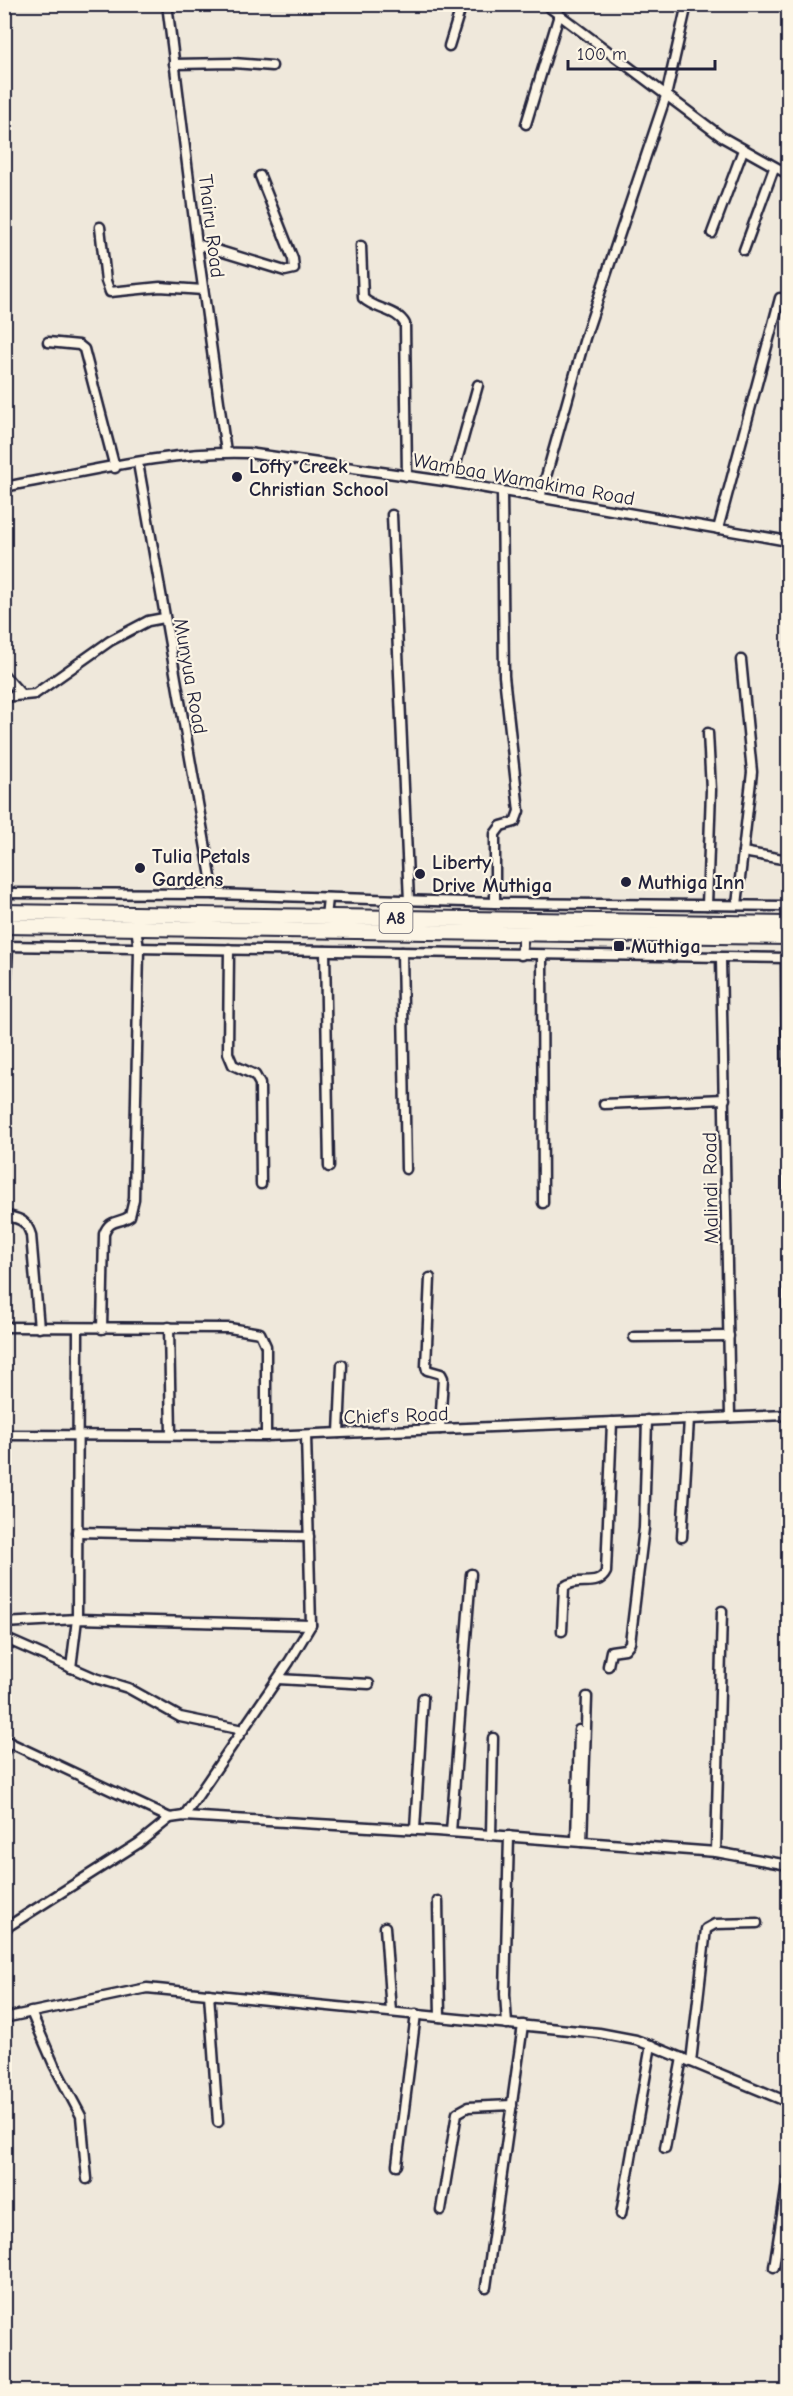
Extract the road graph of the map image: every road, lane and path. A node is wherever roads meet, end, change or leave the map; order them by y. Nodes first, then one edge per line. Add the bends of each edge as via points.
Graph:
1 (167, 4) edge
2 (462, 4) edge
3 (545, 4) edge
4 (687, 4) edge
5 (559, 15) junction
6 (449, 46) dead end
7 (174, 64) junction
8 (272, 66) dead end
9 (666, 96) junction
10 (526, 124) dead end
11 (743, 150) junction
12 (774, 168) junction
13 (789, 174) edge
14 (260, 176) dead end
15 (100, 227) dead end
16 (712, 233) dead end
17 (196, 244) junction
18 (361, 246) dead end
19 (744, 250) dead end
20 (203, 290) junction
21 (780, 298) dead end
22 (48, 342) dead end
23 (478, 385) dead end
24 (226, 452) junction
25 (138, 463) junction
26 (115, 468) junction
27 (407, 476) junction
28 (451, 482) junction
29 (4, 487) edge
30 (502, 492) junction
31 (540, 498) junction
32 (392, 515) dead end
33 (718, 530) junction
34 (789, 542) edge
35 (164, 618) junction
36 (741, 660) dead end
37 (4, 675) edge
38 (22, 695) junction
39 (4, 697) edge
40 (708, 733) dead end
41 (743, 852) junction
42 (789, 860) edge
43 (4, 893) edge
44 (214, 894) junction
45 (117, 895) junction
46 (174, 896) junction
47 (328, 898) junction
48 (409, 901) junction
49 (495, 903) junction
50 (672, 904) junction
51 (707, 905) junction
52 (737, 905) junction
53 (789, 906) edge
54 (4, 912) edge
55 (118, 914) junction
56 (174, 915) junction
57 (326, 917) junction
58 (789, 924) edge
59 (4, 926) edge
60 (136, 927) junction
61 (674, 929) junction
62 (524, 932) junction
63 (789, 937) edge
64 (6, 946) edge
65 (139, 949) junction
66 (229, 949) junction
67 (325, 951) junction
68 (402, 952) junction
69 (521, 955) junction
70 (542, 955) junction
71 (673, 957) junction
72 (787, 958) edge
73 (721, 959) junction
74 (4, 1035) edge
75 (724, 1099) junction
76 (604, 1104) dead end
77 (328, 1167) dead end
78 (406, 1169) dead end
79 (261, 1184) dead end
80 (543, 1203) dead end
81 (4, 1215) edge
82 (789, 1232) edge
83 (789, 1251) edge
84 (430, 1278) dead end
85 (787, 1324) edge
86 (4, 1327) edge
87 (170, 1327) junction
88 (39, 1328) junction
89 (78, 1329) junction
90 (102, 1329) junction
91 (729, 1336) junction
92 (634, 1337) dead end
93 (342, 1365) dead end
94 (789, 1415) edge
95 (730, 1417) junction
96 (689, 1419) junction
97 (648, 1420) junction
98 (612, 1422) junction
99 (440, 1429) junction
100 (339, 1433) junction
101 (4, 1435) edge
102 (171, 1435) junction
103 (306, 1435) junction
104 (266, 1436) junction
105 (78, 1437) junction
106 (77, 1532) junction
107 (309, 1537) junction
108 (682, 1537) dead end
109 (471, 1574) dead end
110 (722, 1611) dead end
111 (77, 1619) junction
112 (4, 1623) edge
113 (311, 1626) junction
114 (562, 1631) dead end
115 (4, 1638) edge
116 (608, 1666) dead end
117 (71, 1668) junction
118 (278, 1679) junction
119 (369, 1684) dead end
120 (587, 1697) dead end
121 (423, 1698) dead end
122 (243, 1730) junction
123 (579, 1730) dead end
124 (493, 1738) dead end
125 (7, 1741) edge
126 (4, 1752) edge
127 (184, 1816) junction
128 (170, 1818) junction
129 (415, 1829) junction
130 (451, 1832) junction
131 (491, 1835) junction
132 (509, 1836) junction
133 (579, 1841) junction
134 (716, 1852) junction
135 (789, 1865) edge
136 (438, 1901) dead end
137 (757, 1923) dead end
138 (385, 1927) dead end
139 (4, 1929) edge
140 (209, 1994) junction
141 (32, 2012) junction
142 (391, 2012) junction
143 (416, 2014) junction
144 (440, 2017) junction
145 (4, 2018) edge
146 (507, 2024) junction
147 (523, 2025) junction
148 (651, 2045) junction
149 (682, 2058) junction
150 (692, 2062) junction
151 (789, 2102) edge
152 (512, 2105) junction
153 (218, 2122) dead end
154 (665, 2148) dead end
155 (397, 2166) dead end
156 (789, 2177) edge
157 (87, 2179) dead end
158 (441, 2210) dead end
159 (621, 2214) dead end
160 (774, 2267) dead end
161 (486, 2287) dead end

1 - 7 street, Thairu Road
2 - 6 street
3 - 5 street
4 - 9 street
5 - 9 street
5 - 10 street
7 - 8 street
7 - 17 street, Thairu Road
9 - 11 street
9 - 31 street via 585,338
11 - 12 street
11 - 16 street
12 - 13 street
12 - 19 street
14 - 17 street via 294,268 285,271
15 - 20 street via 110,292 160,287
17 - 20 street, Thairu Road
18 - 27 street via 363,298 397,315 405,324
20 - 24 street, Thairu Road
21 - 33 street
22 - 26 street via 84,349
23 - 28 street
24 - 25 street, Wambaa Wamakima Road
24 - 27 street, Wambaa Wamakima Road
25 - 26 street, Wambaa Wamakima Road
25 - 35 street, Munyua Road
26 - 29 street, Wambaa Wamakima Road
27 - 28 street, Wambaa Wamakima Road
28 - 30 street, Wambaa Wamakima Road
30 - 31 street, Wambaa Wamakima Road
30 - 49 street via 503,666 519,811 515,822 501,826 495,834
31 - 33 street, Wambaa Wamakima Road
32 - 48 street
33 - 34 street, Wambaa Wamakima Road
35 - 38 street via 148,621 110,641 35,694
35 - 44 street, Munyua Road
36 - 41 street via 752,772
37 - 38 street
38 - 39 street
40 - 51 street via 711,789
41 - 42 street
41 - 52 street
43 - 45 street
44 - 46 street
44 - 47 street
45 - 46 street
45 - 55 street
46 - 56 street
47 - 48 street
47 - 57 street
48 - 49 street
49 - 50 street
50 - 51 street
50 - 61 street
51 - 52 street
52 - 53 street
54 - 55 highway, A8
55 - 56 highway, A8
56 - 57 highway, A8
57 - 61 highway, A8
58 - 61 highway, A8
59 - 60 highway, A8
60 - 62 highway, A8
60 - 65 street
61 - 62 highway, A8
61 - 63 highway, A8
61 - 71 street
62 - 69 street
64 - 65 street
64 - 74 street
65 - 66 street
65 - 90 street via 134,1198 130,1216 113,1221 104,1234
66 - 67 street
66 - 79 street via 228,1053 233,1065 255,1075 260,1084
67 - 68 street
67 - 77 street
68 - 69 street
68 - 78 street
69 - 70 street
70 - 71 street
70 - 80 street
71 - 73 street
72 - 73 street
72 - 82 street
73 - 75 street, Malindi Road
75 - 76 street
75 - 91 street, Malindi Road
81 - 88 street via 21,1219 32,1235
83 - 85 street
84 - 99 street via 426,1366 443,1378
86 - 88 street
87 - 90 street
87 - 102 street
87 - 104 street via 229,1328 264,1337
88 - 89 street
89 - 90 street
89 - 105 street
91 - 92 street
91 - 95 street, Malindi Road
93 - 100 street
94 - 95 street, Chief's Road
95 - 96 street, Chief's Road
96 - 97 street, Chief's Road
96 - 108 street
97 - 98 street, Chief's Road
97 - 116 street via 644,1528 630,1643 625,1649 611,1652
98 - 99 street, Chief's Road
98 - 114 street via 606,1572 595,1582 575,1581 564,1587
99 - 100 street, Chief's Road
100 - 103 street, Chief's Road
101 - 105 street, Chief's Road
102 - 104 street, Chief's Road
102 - 105 street, Chief's Road
103 - 104 street, Chief's Road
103 - 107 street
105 - 106 street
106 - 107 street
106 - 111 street
107 - 113 street
109 - 130 street
110 - 134 street
111 - 112 street
111 - 113 street
111 - 117 street
113 - 118 street
115 - 117 street
117 - 122 street via 128,1688 180,1717
118 - 119 street
118 - 122 street
120 - 133 street
121 - 129 street
122 - 127 street
123 - 133 street
124 - 131 street
125 - 126 street
125 - 128 street
127 - 128 street
127 - 129 street
128 - 139 street via 139,1843
129 - 130 street
130 - 131 street
131 - 132 street
132 - 133 street
132 - 146 street
133 - 134 street
134 - 135 street
136 - 144 street
137 - 150 street via 715,1924 706,1929
138 - 142 street
140 - 141 street via 137,1989
140 - 142 street
140 - 153 street
141 - 145 street
141 - 157 street via 81,2116
142 - 143 street
143 - 144 street
143 - 155 street
144 - 146 street
146 - 147 street
147 - 148 street via 618,2036
147 - 152 street
148 - 149 street
148 - 159 street
149 - 150 street
149 - 154 street
150 - 151 street
152 - 158 street via 468,2107 457,2113
152 - 161 street
156 - 160 street

